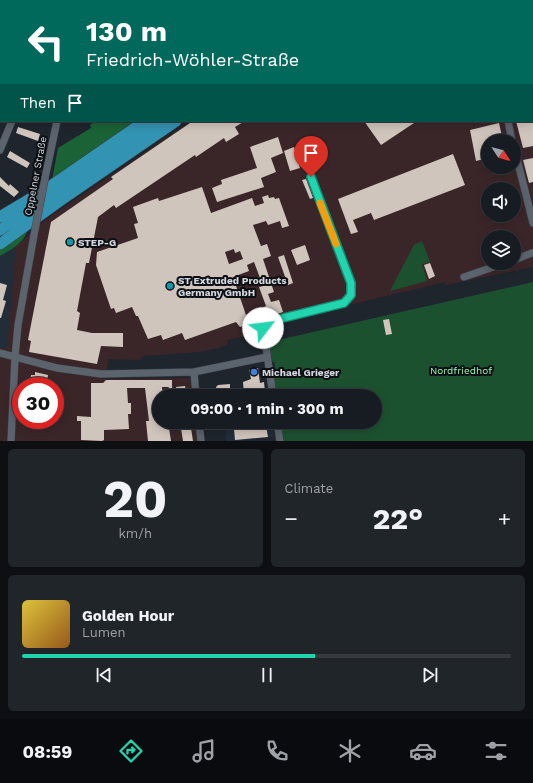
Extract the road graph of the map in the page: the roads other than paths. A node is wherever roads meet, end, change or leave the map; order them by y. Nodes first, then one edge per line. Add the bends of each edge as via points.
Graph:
1 (12, 122) edge
2 (57, 122) edge
3 (144, 122) edge
4 (154, 122) edge
5 (158, 122) edge
6 (175, 122) edge
7 (508, 122) edge
8 (511, 134) edge
9 (0, 150) edge
10 (521, 170) edge
11 (311, 177) dead end
12 (530, 199) edge
13 (61, 200) junction
14 (0, 217) edge
15 (0, 220) edge
16 (533, 223) edge
17 (0, 230) edge
18 (0, 237) edge
19 (0, 244) edge
20 (532, 254) edge
21 (521, 258) edge
22 (484, 270) edge
23 (464, 277) dead end
24 (0, 353) edge
25 (15, 357) junction
26 (267, 357) junction
27 (194, 372) junction
28 (195, 389) edge
29 (272, 389) edge
30 (200, 429) edge
31 (278, 429) edge
32 (11, 441) edge
33 (201, 441) edge
34 (280, 441) edge

1 - 9 street
2 - 25 street, Oppelner Straße, bridge via 34,235
3 - 14 highway via 45,190
4 - 15 highway
5 - 17 highway
6 - 13 highway
7 - 8 street
10 - 12 street
11 - 26 street via 351,283 351,295 338,306 266,323 263,328
12 - 16 street
13 - 18 highway
13 - 19 highway
20 - 21 street
22 - 23 street
24 - 25 street
25 - 27 street via 57,368 101,374
25 - 32 street, Oppelner Straße
26 - 27 street
26 - 29 street
27 - 28 street
30 - 33 street
31 - 34 street

